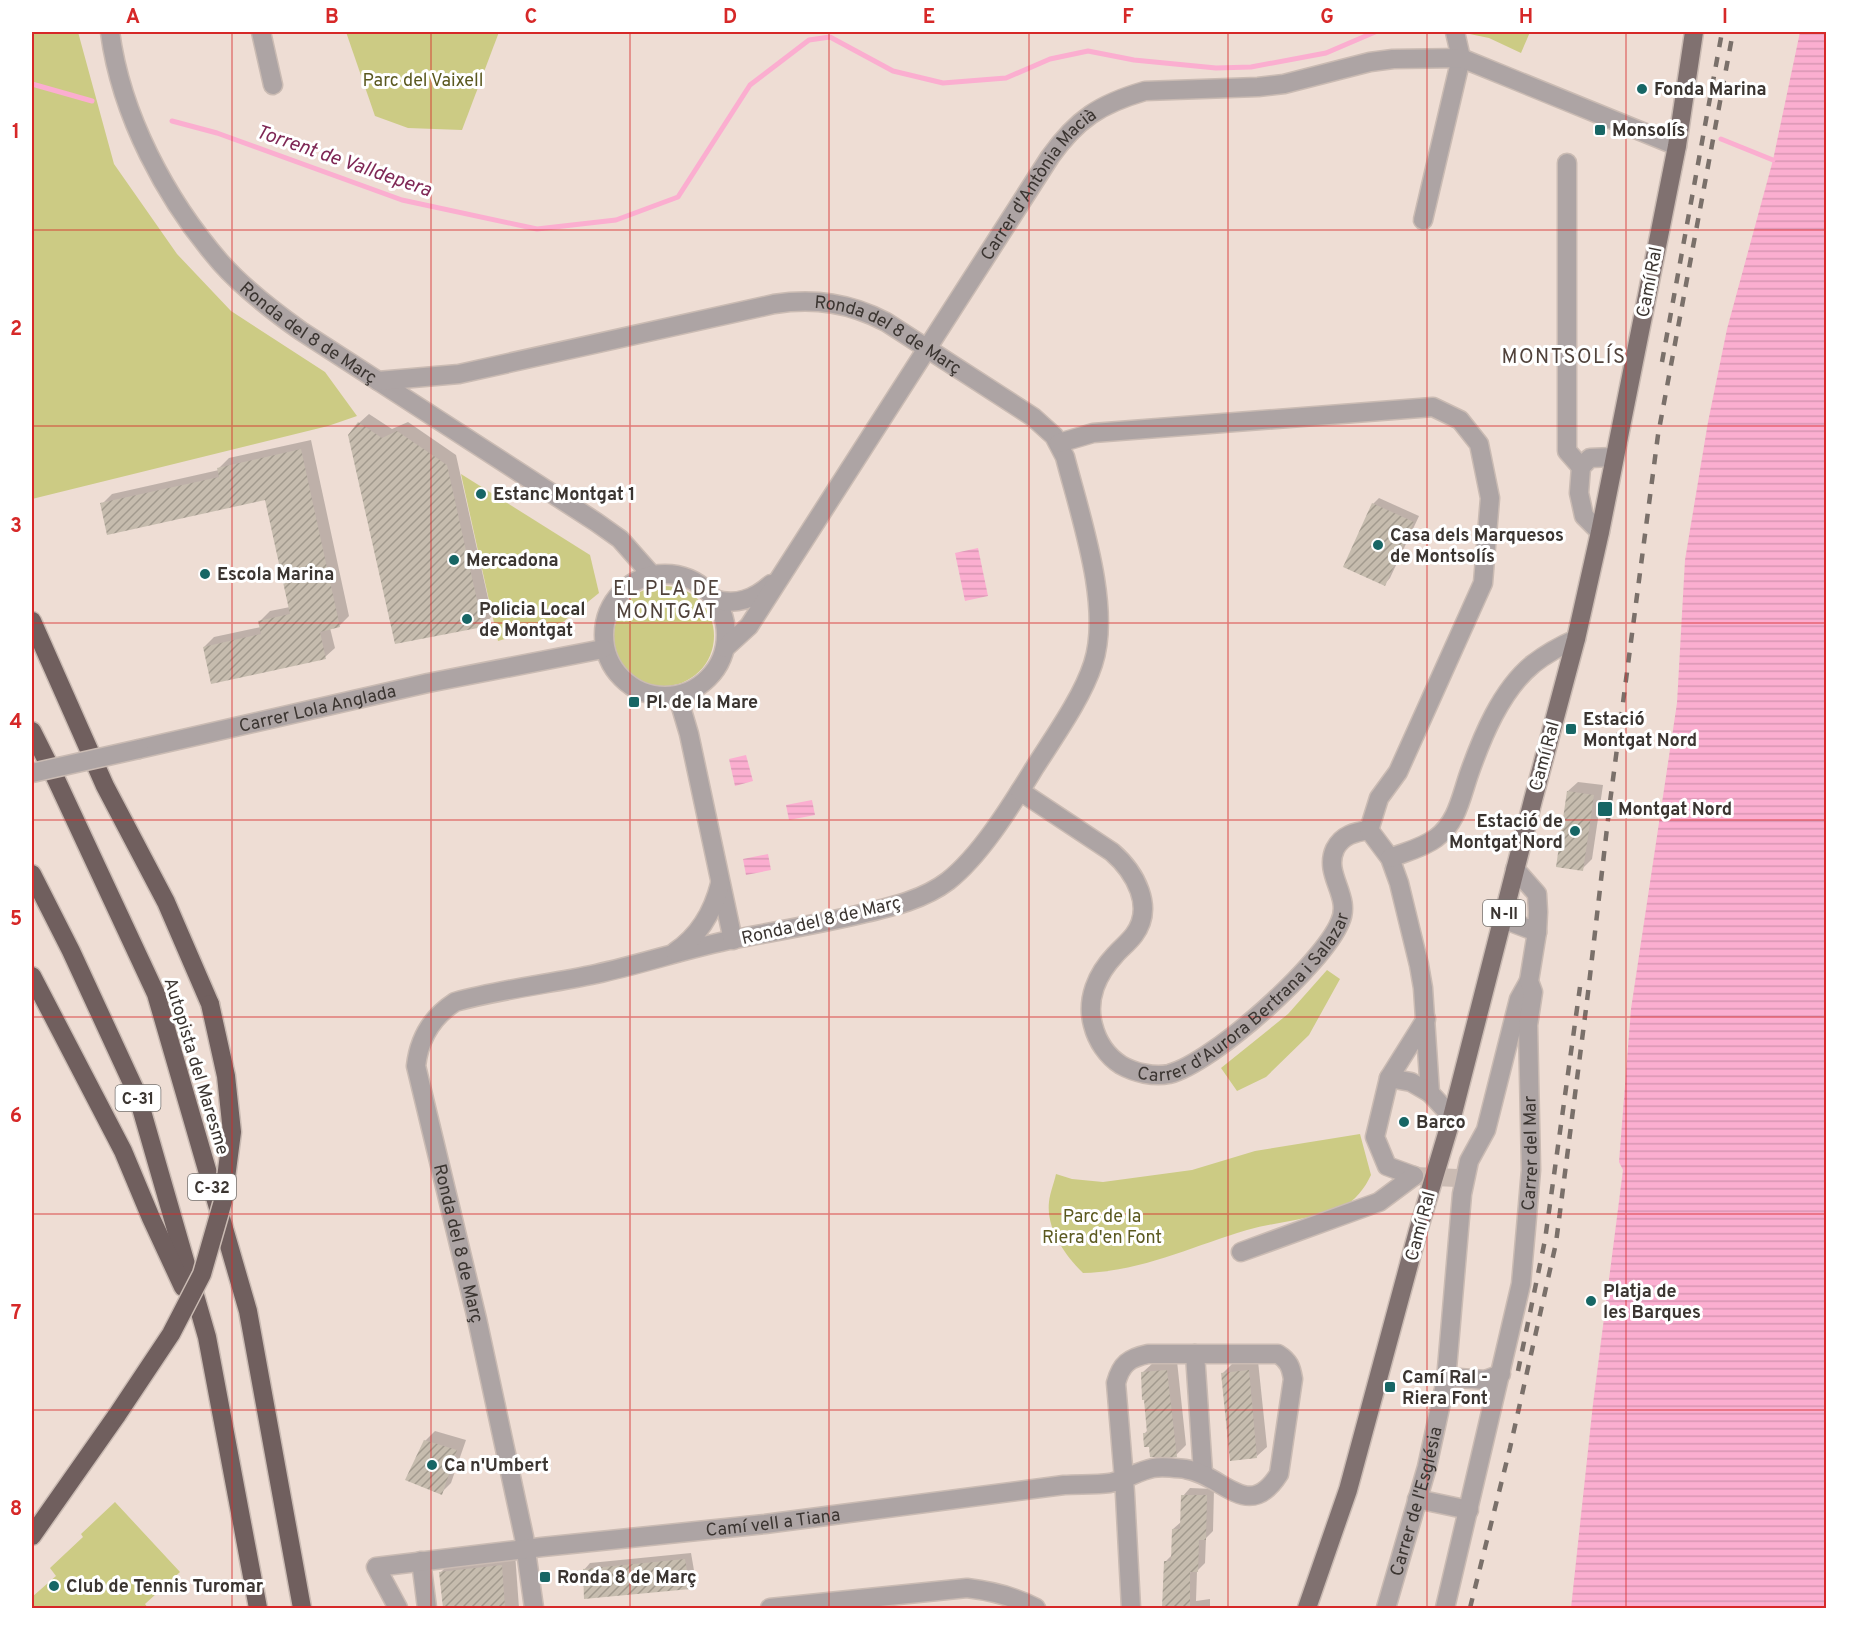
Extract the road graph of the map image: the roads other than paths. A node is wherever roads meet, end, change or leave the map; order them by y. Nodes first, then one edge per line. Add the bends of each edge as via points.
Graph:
1 (110, 32) edge
2 (261, 32) edge
3 (1455, 32) edge
4 (1694, 32) edge
5 (1461, 58) junction
6 (273, 85) dead end
7 (1677, 146) junction
8 (1567, 163) dead end
9 (1423, 220) dead end
10 (927, 349) junction
11 (378, 381) junction
12 (1059, 443) junction
13 (1614, 458) junction
14 (1581, 467) junction
15 (1600, 532) junction
16 (651, 574) junction
17 (782, 575) junction
18 (714, 599) junction
19 (32, 621) edge
20 (1576, 639) junction
21 (725, 648) junction
22 (603, 649) junction
23 (678, 697) junction
24 (32, 731) edge
25 (32, 773) edge
26 (1020, 791) junction
27 (1369, 830) junction
28 (1390, 858) junction
29 (1515, 869) junction
30 (32, 873) edge
31 (720, 882) junction
32 (1503, 919) junction
33 (1537, 932) junction
34 (733, 940) junction
35 (670, 956) junction
36 (32, 976) edge
37 (1529, 981) junction
38 (1426, 1019) junction
39 (1389, 1078) junction
40 (1430, 1093) junction
41 (1452, 1117) junction
42 (1241, 1252) dead end
43 (207, 1337) junction
44 (1195, 1354) junction
45 (1501, 1374) junction
46 (1446, 1377) junction
47 (1203, 1473) junction
48 (1124, 1479) junction
49 (1418, 1499) junction
50 (1469, 1510) junction
51 (32, 1536) edge
52 (525, 1549) junction
53 (420, 1561) junction
54 (897, 1602) edge
55 (258, 1608) edge
56 (302, 1608) edge
57 (398, 1608) edge
58 (427, 1608) edge
59 (534, 1608) edge
60 (770, 1608) edge
61 (1036, 1608) edge
62 (1131, 1608) edge
63 (1307, 1608) edge
64 (1386, 1608) edge
65 (1445, 1608) edge

1 - 11 street, Ronda del 8 de Març via 119,74 139,132 202,239 260,300
2 - 6 street
3 - 5 street
4 - 7 main road, Camí Ral / N-II
5 - 7 street
5 - 9 street
5 - 10 street, Carrer d'Antònia Macià via 1370,62 1258,87 1145,91 1099,109 1070,130 1055,150
7 - 13 main road, Camí Ral / N-II
8 - 14 street via 1567,451
10 - 11 street, Ronda del 8 de Març via 886,322 847,305 792,302 459,374
10 - 12 street, Ronda del 8 de Març via 1033,417
10 - 17 street, Carrer d'Antònia Macià
11 - 16 street via 596,522 620,539
12 - 26 street, Ronda del 8 de Març via 1096,586 1099,637 1086,682
12 - 27 street via 1093,434 1433,407 1460,420 1479,444 1490,498 1483,583 1398,772 1378,798
13 - 14 street via 1590,458
13 - 15 main road, Camí Ral / N-II
14 - 15 street via 1579,493 1584,516
15 - 20 main road, Camí Ral / N-II
16 - 18 street via 675,573 702,587
16 - 22 street via 631,584 617,598 606,616
17 - 18 street, Carrer d'Antònia Macià via 752,598 726,603
17 - 21 street, Carrer d'Antònia Macià via 749,626
18 - 21 street via 727,630
19 - 51 highway, bridge via 105,786 166,902 210,1004 226,1076 232,1132 223,1201 202,1274 143,1378
20 - 28 street via 1531,666 1511,689 1481,741 1462,801 1451,822 1437,838
20 - 29 main road, Camí Ral / N-II
21 - 23 street via 708,679
22 - 23 street via 611,665 642,692
22 - 25 street, Carrer Lola Anglada, bridge via 428,682
23 - 31 street
24 - 56 highway, Autopista del Maresme / C-32 via 156,994 248,1311
26 - 27 street, Carrer d'Aurora Bertrana i Salazar via 1112,852 1138,885 1141,923 1098,978 1091,1019 1102,1045 1118,1063 1153,1075 1168,1074 1196,1061 1254,1018 1305,970 1336,931 1344,911 1331,865 1335,850 1345,836
26 - 34 street, Ronda del 8 de Març via 974,855 947,881 927,893 891,907
27 - 28 street
28 - 38 street via 1419,965
29 - 32 main road, Camí Ral / N-II
29 - 33 street, Carrer del Mar via 1537,894
30 - 43 highway, C-31 via 137,1094
31 - 34 street
31 - 35 street, Ronda del 8 de Març via 716,899 699,930
32 - 33 street
32 - 41 main road, Camí Ral / N-II
33 - 37 street, Carrer del Mar
34 - 35 street, Ronda del 8 de Març
35 - 52 street, Ronda del 8 de Març via 455,1002 435,1018 418,1053 417,1066 477,1319
36 - 43 highway via 123,1151
37 - 45 street, Carrer del Mar via 1533,992 1528,1025 1531,1170 1521,1284
37 - 46 street, Carrer de l'Església via 1519,999 1486,1130 1462,1178
38 - 39 street
38 - 40 street
39 - 40 street via 1411,1082
39 - 42 street via 1375,1137 1387,1166 1414,1176 1379,1202
40 - 41 street
41 - 63 main road, Camí Ral / N-II via 1348,1491
43 - 55 highway, C-31
44 - 47 street
44 - 47 street via 1278,1354 1291,1366 1293,1379 1279,1474 1271,1487 1259,1496 1246,1497
44 - 48 street via 1148,1354 1135,1357 1119,1370 1116,1383
45 - 46 street via 1485,1380
45 - 50 street, Carrer del Mar
46 - 49 street, Carrer de l'Església
47 - 48 street, Camí vell a Tiana via 1154,1468
48 - 52 street, Camí vell a Tiana via 765,1524
48 - 62 street
49 - 50 street
49 - 64 street, Carrer de l'Església
50 - 65 street, Carrer del Mar
52 - 53 street, Camí vell a Tiana
52 - 59 street, Ronda del 8 de Març
53 - 57 street, Camí vell a Tiana via 376,1567
53 - 58 street
54 - 60 street
54 - 61 street via 967,1588 1009,1596

